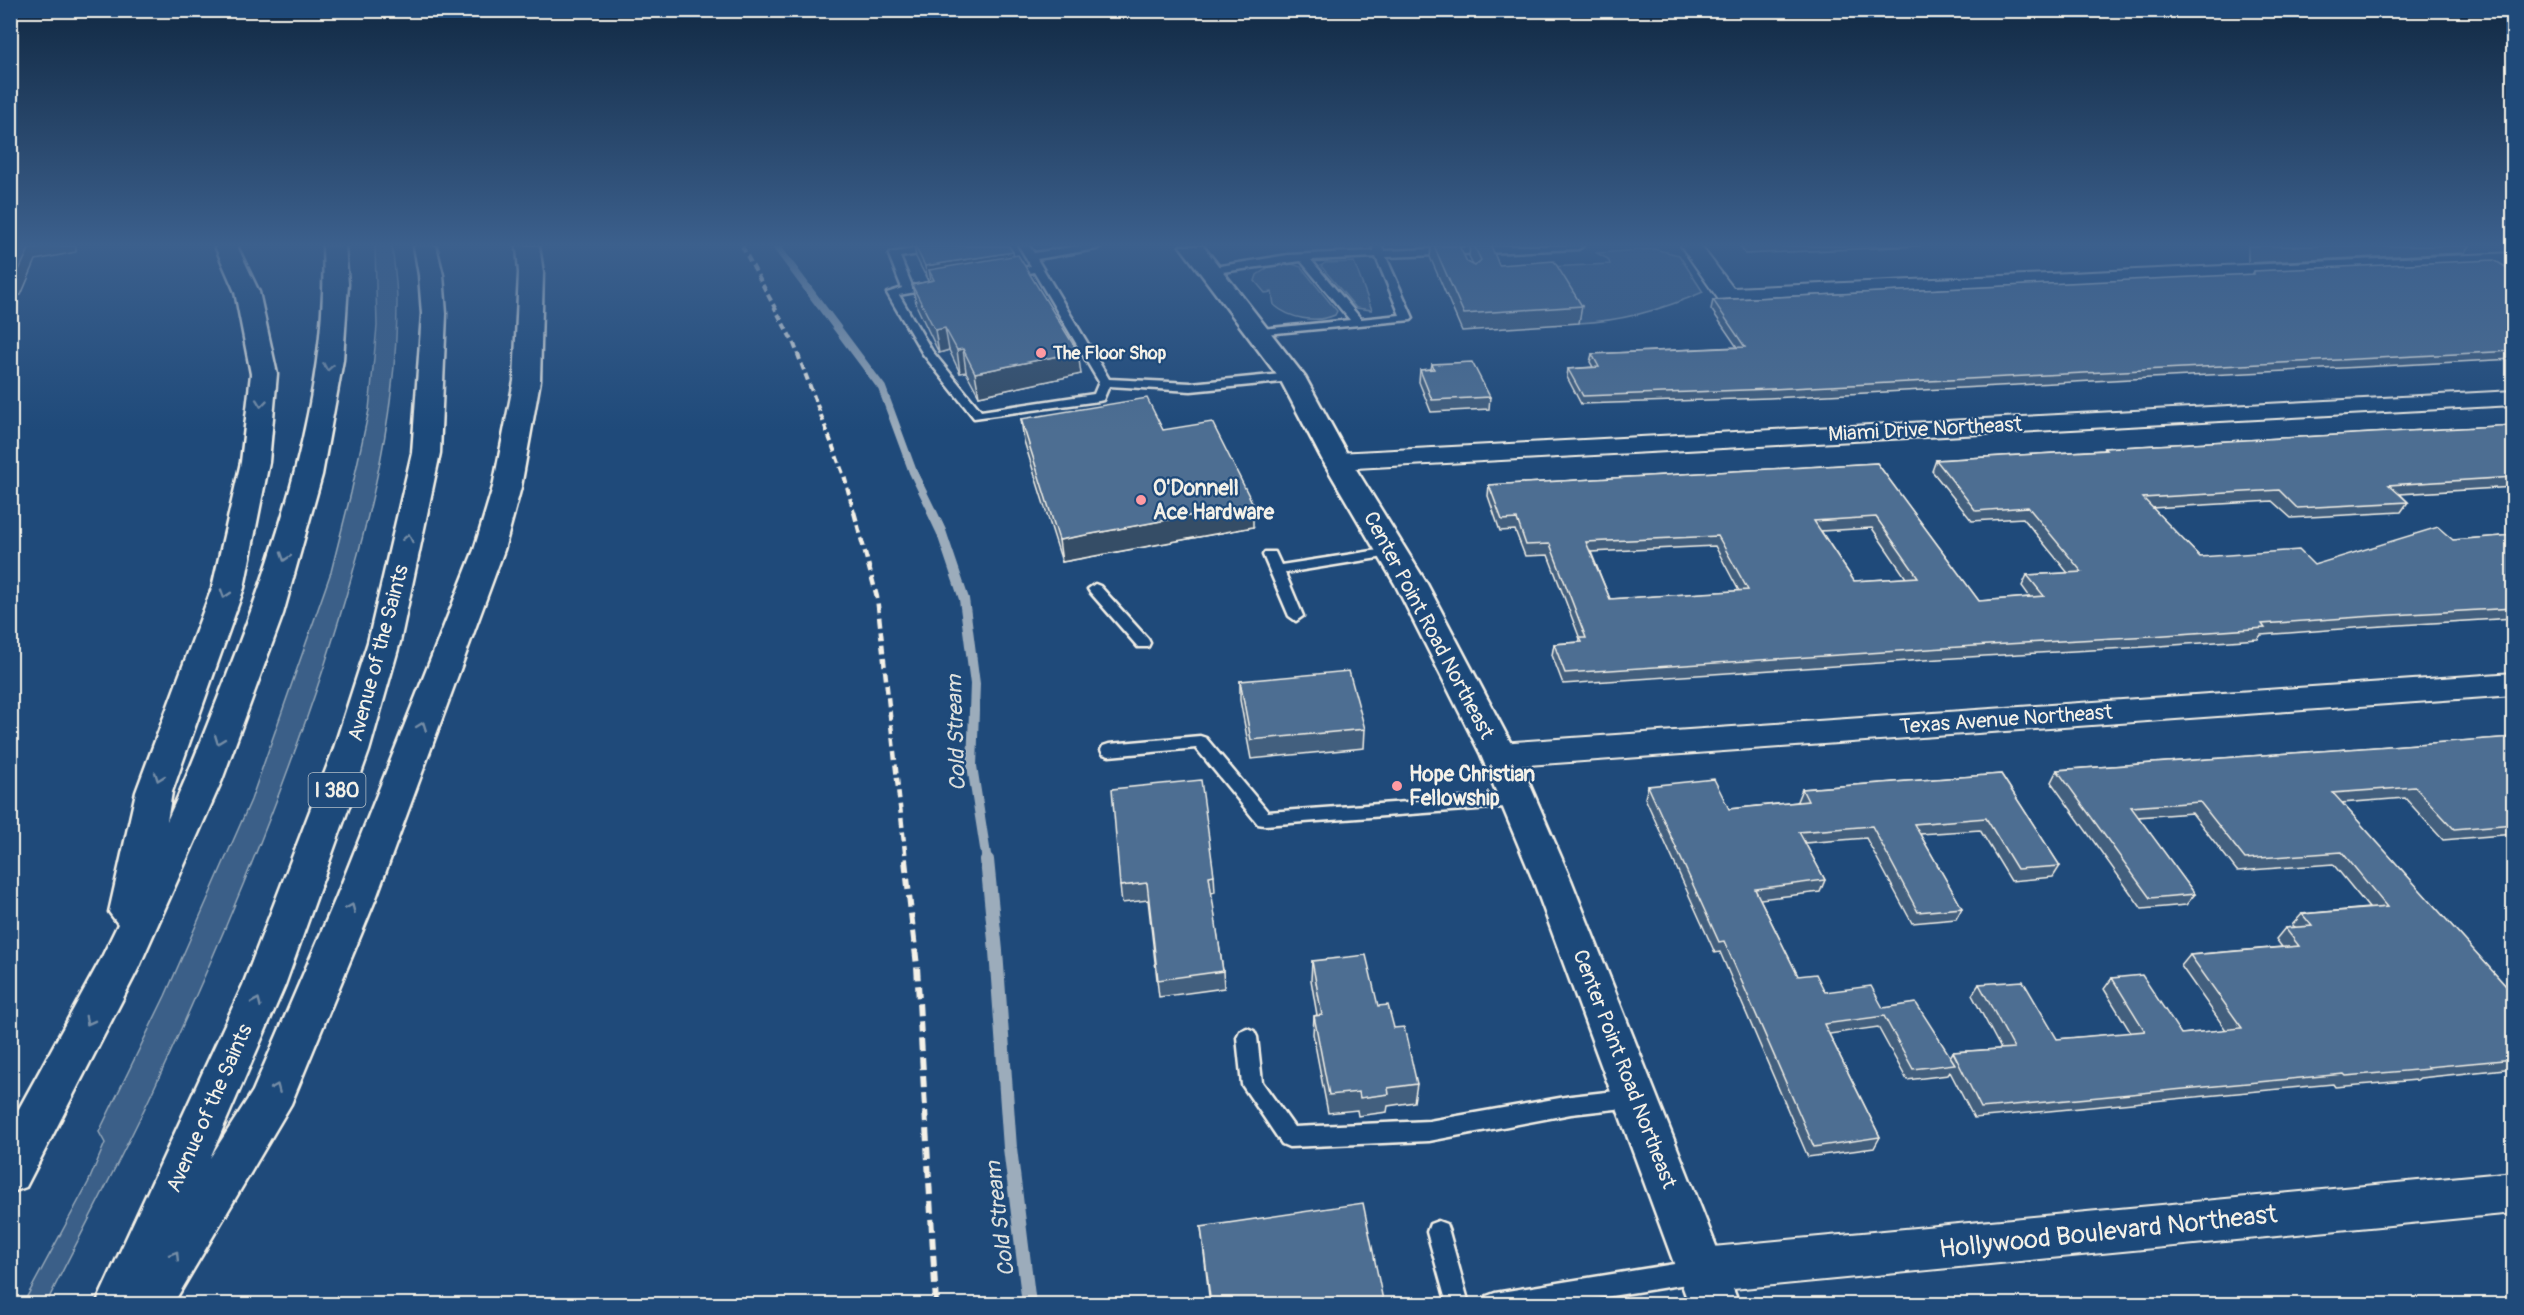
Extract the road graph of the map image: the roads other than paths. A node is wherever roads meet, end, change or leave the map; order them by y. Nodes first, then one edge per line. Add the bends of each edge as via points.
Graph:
1 (250, 307) edge
2 (334, 307) edge
3 (434, 307) edge
4 (530, 307) edge
5 (901, 307) edge
6 (1061, 307) edge
7 (1237, 307) edge
8 (1346, 307) edge
9 (1402, 307) edge
10 (1358, 322) junction
11 (1256, 332) junction
12 (1292, 377) junction
13 (1106, 382) junction
14 (2514, 398) edge
15 (1337, 461) junction
16 (1392, 552) junction
17 (1270, 555) dead end
18 (1276, 570) junction
19 (1095, 589) dead end
20 (1296, 616) dead end
21 (1143, 643) dead end
22 (2514, 684) edge
23 (1109, 750) dead end
24 (1499, 755) junction
25 (1518, 800) junction
26 (117, 969) junction
27 (1247, 1037) dead end
28 (1636, 1097) junction
29 (10, 1171) edge
30 (2514, 1192) edge
31 (1438, 1232) dead end
32 (1708, 1287) edge
33 (121, 1305) edge
34 (145, 1305) edge
35 (1458, 1305) edge
36 (1495, 1305) edge

1 -> 26 main road via 264,374 255,462 228,588 154,792
2 -> 26 main road via 330,360 290,545 204,780
33 -> 3 main road, Avenue of the Saints / I 380 via 264,985 351,751 384,642 426,453
34 -> 4 main road via 268,1104 356,898 489,550 507,487 527,381
5 - 13 lane via 927,352 978,416 1099,397
6 - 13 lane
7 - 11 main road, Center Point Road Northeast
8 - 10 lane
9 - 10 lane via 1407,318
10 - 11 lane
11 - 12 main road, Center Point Road Northeast
12 - 13 lane via 1191,387
12 - 15 main road, Center Point Road Northeast
14 - 15 street, Miami Drive Northeast
15 - 16 main road, Center Point Road Northeast
16 - 18 lane
16 - 24 main road, Center Point Road Northeast
17 - 18 lane
18 - 20 lane
19 - 21 lane
22 - 24 street, Texas Avenue Northeast
23 - 25 lane via 1200,742 1264,819
24 - 25 main road, Center Point Road Northeast
25 - 28 main road, Center Point Road Northeast
26 -> 29 main road
27 - 28 lane via 1252,1085 1289,1137 1429,1131
28 - 32 main road, Center Point Road Northeast
30 - 32 street, Hollywood Boulevard Northeast
31 - 35 lane
32 - 36 lane

